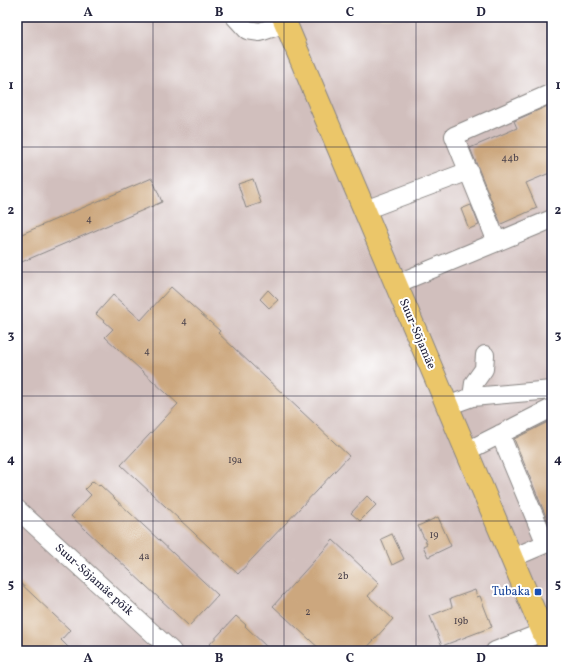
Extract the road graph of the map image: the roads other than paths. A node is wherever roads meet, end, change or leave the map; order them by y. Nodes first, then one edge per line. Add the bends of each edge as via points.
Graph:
1 (235, 17) edge
2 (285, 20) edge
3 (552, 93) edge
4 (468, 171) junction
5 (365, 210) junction
6 (552, 219) edge
7 (497, 242) junction
8 (396, 284) junction
9 (485, 355) dead end
10 (552, 390) edge
11 (472, 397) junction
12 (448, 406) junction
13 (552, 408) edge
14 (500, 434) junction
15 (467, 451) junction
16 (17, 509) edge
17 (549, 542) edge
18 (512, 558) junction
19 (547, 642) edge
20 (172, 651) edge
21 (495, 651) edge

1 - 2 street via 247,30 260,32
2 - 5 main road, Suur-Sõjamäe
3 - 4 street via 454,136
4 - 5 street
4 - 7 street
5 - 8 main road, Suur-Sõjamäe
6 - 7 street
7 - 8 street
8 - 12 main road, Suur-Sõjamäe
9 - 11 street via 484,368 474,383
10 - 11 street
11 - 12 street
12 - 15 main road, Suur-Sõjamäe
13 - 14 street
14 - 15 street
14 - 17 street
15 - 18 main road, Suur-Sõjamäe
16 - 20 street, Suur-Sõjamäe põik
17 - 18 street
18 - 19 main road, Suur-Sõjamäe
19 - 21 street

